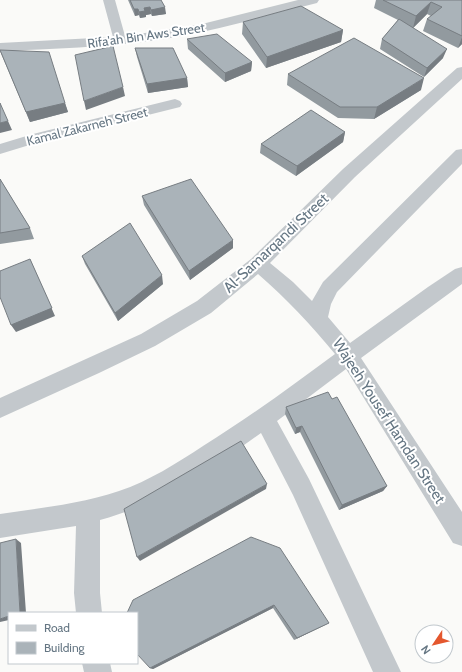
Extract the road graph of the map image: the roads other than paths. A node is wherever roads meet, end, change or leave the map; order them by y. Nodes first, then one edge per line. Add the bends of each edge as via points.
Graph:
1 (109, 0) edge
2 (313, 0) edge
3 (120, 40) junction
4 (0, 48) edge
5 (462, 71) edge
6 (175, 104) dead end
7 (0, 149) edge
8 (462, 154) edge
9 (258, 264) junction
10 (462, 274) edge
11 (318, 319) junction
12 (349, 356) junction
13 (0, 408) edge
14 (264, 418) junction
15 (88, 512) junction
16 (0, 526) edge
17 (462, 534) edge
18 (89, 612) edge
19 (387, 672) edge

1 - 3 street
2 - 3 street, Rifa'ah Bin Aws Street via 207,27
3 - 4 street, Rifa'ah Bin Aws Street
5 - 9 street, Al-Samarqandi Street via 349,173
6 - 7 street, Kamal Zakarneh Street
8 - 11 street via 330,287
9 - 11 street, Wajeeh Yousef Hamdan Street
9 - 13 street, Al-Samarqandi Street via 204,308 148,340 92,368
10 - 12 street via 410,309
11 - 12 street, Wajeeh Yousef Hamdan Street
12 - 14 street
12 - 17 street, Wajeeh Yousef Hamdan Street
14 - 15 street via 200,462 153,488
14 - 19 street via 301,487
15 - 16 street
15 - 18 street

